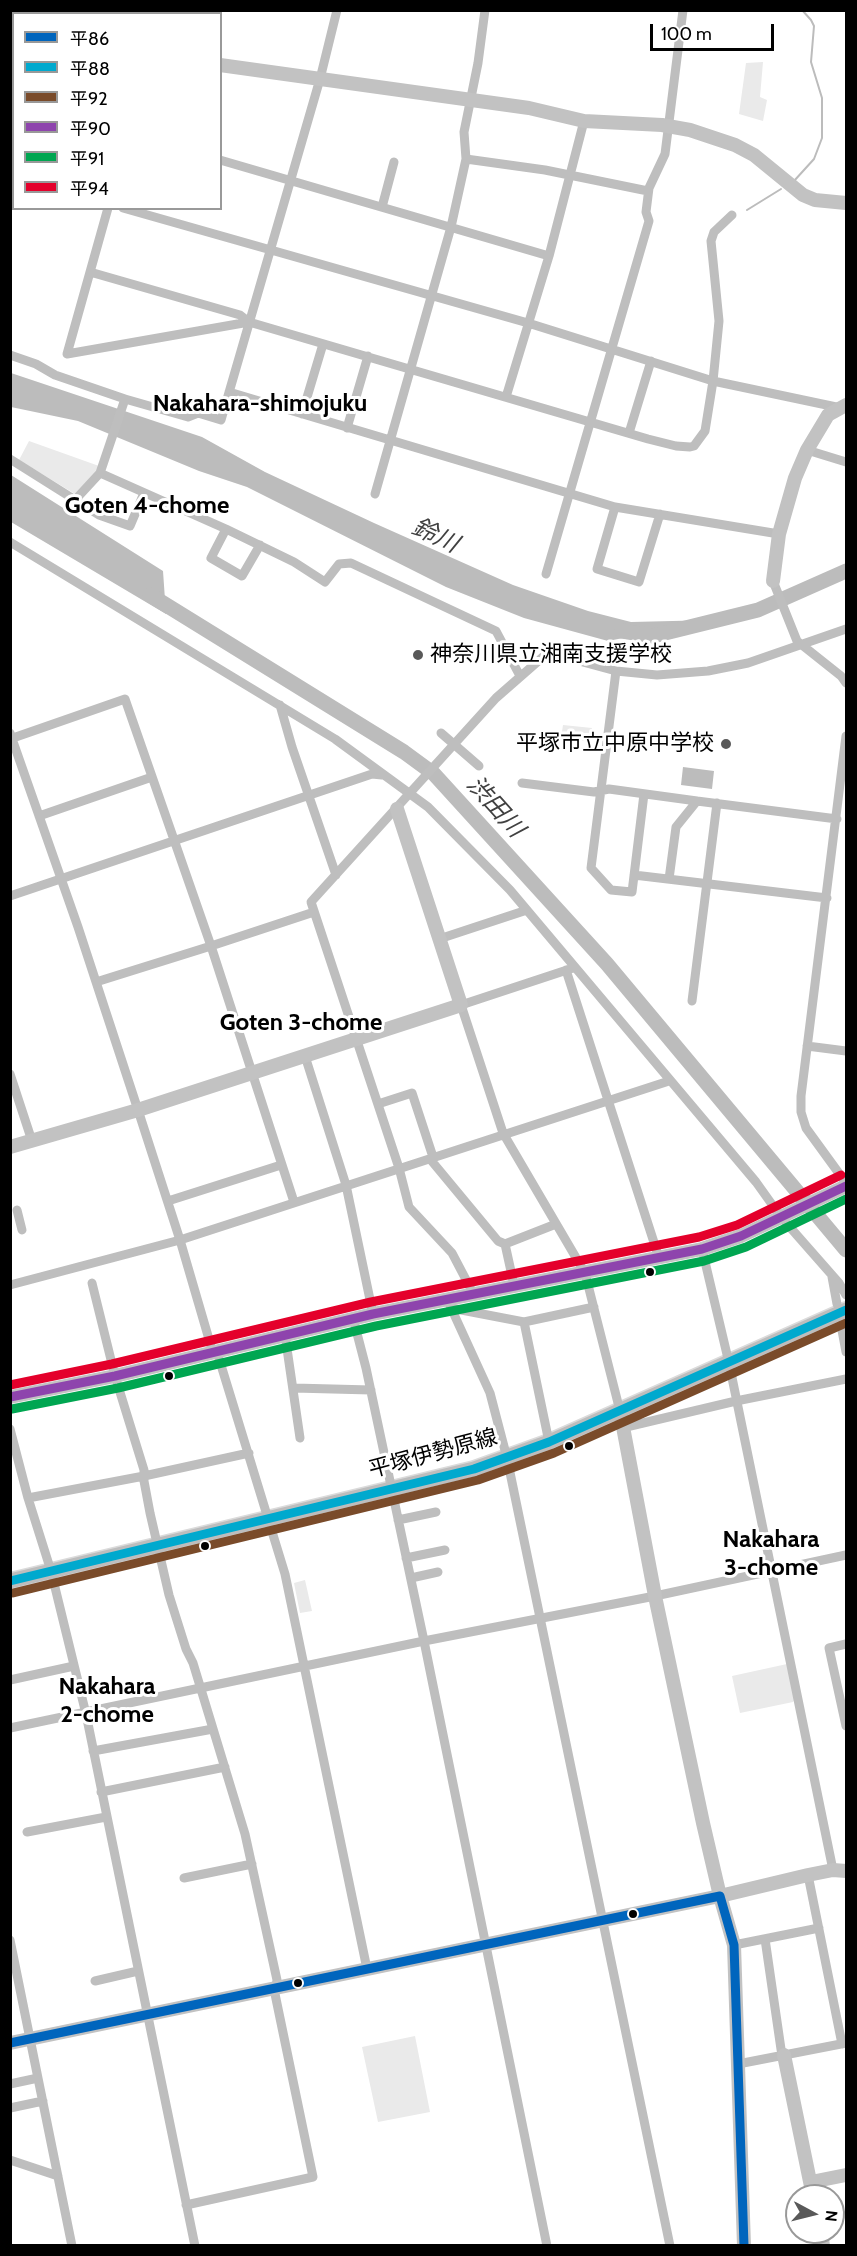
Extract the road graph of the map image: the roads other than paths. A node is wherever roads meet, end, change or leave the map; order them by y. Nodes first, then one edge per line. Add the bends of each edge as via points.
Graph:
1 (337, 10) edge
2 (485, 10) edge
3 (683, 10) edge
4 (222, 65) edge
5 (320, 79) junction
6 (471, 100) junction
7 (584, 121) junction
8 (668, 125) junction
9 (466, 159) junction
10 (222, 161) edge
11 (394, 162) dead end
12 (571, 176) junction
13 (290, 180) junction
14 (648, 192) junction
15 (846, 203) edge
16 (382, 207) junction
17 (107, 210) edge
18 (130, 210) edge
19 (732, 215) dead end
20 (451, 227) junction
21 (270, 250) junction
22 (549, 256) junction
23 (90, 272) junction
24 (431, 295) junction
25 (249, 322) junction
26 (528, 323) junction
27 (322, 344) junction
28 (611, 348) junction
29 (10, 355) edge
30 (368, 356) junction
31 (651, 361) junction
32 (410, 369) junction
33 (713, 381) junction
34 (228, 392) junction
35 (506, 397) junction
36 (125, 399) junction
37 (844, 407) edge
38 (302, 414) junction
39 (590, 421) junction
40 (347, 428) junction
41 (629, 433) junction
42 (391, 441) junction
43 (807, 450) junction
44 (10, 459) edge
45 (846, 462) edge
46 (100, 473) junction
47 (144, 493) junction
48 (375, 494) dead end
49 (569, 494) junction
50 (187, 498) dead end
51 (76, 500) junction
52 (615, 507) junction
53 (182, 508) junction
54 (660, 514) junction
55 (226, 529) junction
56 (779, 534) junction
57 (10, 542) edge
58 (260, 545) junction
59 (546, 573) dead end
60 (773, 581) joint
61 (846, 629) edge
62 (798, 643) junction
63 (616, 672) junction
64 (520, 676) junction
65 (846, 683) edge
66 (280, 705) junction
67 (441, 733) dead end
68 (846, 736) edge
69 (11, 737) edge
70 (453, 745) junction
71 (845, 765) edge
72 (480, 766) dead end
73 (385, 775) junction
74 (152, 777) junction
75 (522, 783) dead end
76 (601, 790) junction
77 (411, 794) junction
78 (644, 794) junction
79 (308, 795) junction
80 (697, 801) junction
81 (717, 803) junction
82 (397, 809) junction
83 (39, 816) junction
84 (837, 819) junction
85 (175, 841) junction
86 (634, 874) junction
87 (336, 875) junction
88 (669, 879) junction
89 (60, 880) junction
90 (707, 884) junction
91 (10, 896) edge
92 (827, 898) junction
93 (527, 910) junction
94 (314, 912) junction
95 (439, 939) junction
96 (211, 946) junction
97 (570, 969) junction
98 (96, 982) junction
99 (692, 1001) dead end
100 (461, 1005) junction
101 (356, 1040) junction
102 (807, 1046) junction
103 (846, 1051) edge
104 (305, 1056) junction
105 (252, 1073) junction
106 (10, 1074) edge
107 (669, 1081) junction
108 (608, 1100) junction
109 (378, 1104) junction
110 (138, 1110) junction
111 (502, 1133) junction
112 (32, 1141) junction
113 (10, 1147) edge
114 (431, 1158) junction
115 (281, 1165) junction
116 (399, 1168) junction
117 (346, 1185) junction
118 (846, 1186) edge
119 (168, 1202) junction
120 (294, 1202) junction
121 (783, 1217) junction
122 (556, 1224) junction
123 (180, 1240) junction
124 (505, 1244) junction
125 (702, 1249) junction
126 (658, 1258) junction
127 (585, 1273) junction
128 (832, 1275) junction
129 (92, 1283) dead end
130 (514, 1284) junction
131 (10, 1285) edge
132 (473, 1293) junction
133 (846, 1295) edge
134 (449, 1304) junction
135 (594, 1307) junction
136 (842, 1307) edge
137 (373, 1314) junction
138 (353, 1318) junction
139 (524, 1322) junction
140 (841, 1325) dead end
141 (285, 1335) junction
142 (215, 1352) junction
143 (846, 1352) edge
144 (729, 1363) junction
145 (115, 1376) junction
146 (846, 1379) edge
147 (294, 1388) junction
148 (371, 1390) junction
149 (10, 1397) edge
150 (736, 1401) junction
151 (620, 1411) junction
152 (622, 1428) junction
153 (10, 1429) edge
154 (300, 1438) dead end
155 (549, 1442) junction
156 (249, 1453) junction
157 (507, 1458) junction
158 (144, 1476) junction
159 (392, 1489) junction
160 (28, 1498) junction
161 (436, 1512) dead end
162 (269, 1520) junction
163 (398, 1520) junction
164 (157, 1545) junction
165 (445, 1550) dead end
166 (846, 1555) edge
167 (406, 1558) junction
168 (51, 1570) junction
169 (771, 1571) junction
170 (438, 1572) dead end
171 (411, 1578) junction
172 (10, 1581) edge
173 (655, 1596) junction
174 (539, 1620) junction
175 (424, 1641) junction
176 (846, 1644) edge
177 (74, 1666) junction
178 (304, 1668) junction
179 (10, 1680) edge
180 (200, 1689) junction
181 (86, 1713) junction
182 (846, 1726) edge
183 (10, 1728) edge
184 (213, 1729) junction
185 (93, 1751) junction
186 (225, 1767) junction
187 (101, 1792) junction
188 (106, 1817) junction
189 (27, 1832) dead end
190 (252, 1864) junction
191 (840, 1870) edge
192 (808, 1875) junction
193 (184, 1878) dead end
194 (720, 1896) junction
195 (601, 1919) junction
196 (819, 1928) junction
197 (765, 1939) junction
198 (10, 1941) edge
199 (486, 1943) junction
200 (734, 1945) junction
201 (367, 1969) junction
202 (138, 1971) junction
203 (94, 1981) dead end
204 (275, 1988) junction
205 (147, 2015) junction
206 (31, 2039) junction
207 (10, 2043) edge
208 (844, 2044) edge
209 (783, 2055) junction
210 (738, 2064) junction
211 (38, 2078) junction
212 (10, 2084) edge
213 (43, 2101) junction
214 (10, 2108) edge
215 (10, 2160) edge
216 (846, 2175) edge
217 (58, 2176) junction
218 (811, 2184) edge
219 (824, 2184) edge
220 (186, 2205) junction
221 (72, 2246) edge
222 (195, 2246) edge
223 (547, 2246) edge
224 (670, 2246) edge
225 (744, 2246) edge

1 - 5 street
2 - 6 street
3 - 8 street
4 - 5 street
5 - 6 street
5 - 13 street
6 - 7 street
6 - 9 street via 464,132
7 - 8 street
7 - 12 street
8 - 14 street via 664,154
8 - 15 street via 745,150 771,166 803,195
9 - 12 street
9 - 20 street
10 - 13 street
11 - 16 street
12 - 14 street
12 - 22 street
13 - 16 street
13 - 21 street
14 - 28 street via 649,221
16 - 20 street
17 - 23 street
18 - 21 street
19 - 33 street via 721,223 711,241 719,321
20 - 22 street
20 - 24 street
21 - 24 street
21 - 25 street
22 - 26 street
23 - 25 street via 240,315
23 - 25 street via 67,354
24 - 26 street
24 - 32 street
25 - 27 street
25 - 34 street
26 - 28 street
26 - 35 street
27 - 30 street
27 - 38 street
28 - 31 street
28 - 39 street
29 - 36 street
30 - 32 street
30 - 40 street
31 - 33 street
31 - 41 street
32 - 35 street
32 - 42 street
33 - 37 street
33 - 41 street via 705,431 694,446 676,446
34 - 36 street via 221,420 198,413 188,417
34 - 38 street
35 - 39 street
36 - 46 street
37 - 43 street via 828,415
38 - 40 street
39 - 41 street
39 - 49 street
40 - 42 street
42 - 48 street
42 - 49 street
43 - 45 street
43 - 56 street
44 - 51 street
46 - 47 street
46 - 51 street
47 - 51 street via 130,525 99,514
47 - 53 street
49 - 52 street
49 - 59 street
50 - 53 street
52 - 54 street
52 - 54 street via 597,569 639,582
53 - 55 street
54 - 56 street
55 - 58 street
55 - 58 street via 211,558 242,576
56 - 60 street
57 - 66 street
58 - 64 street via 325,582 339,564 351,563 496,631
60 - 62 street
61 - 62 street
62 - 63 street via 747,663 708,671 657,675
62 - 65 street
63 - 64 street via 557,655 544,656
63 - 76 street
64 - 70 street
66 - 73 street
66 - 79 street
67 - 70 street
68 - 71 street
69 - 74 street via 124,699
69 - 83 street
70 - 72 street
70 - 77 street
71 - 84 street
73 - 77 street
73 - 79 street via 372,774
74 - 83 street
74 - 85 street
75 - 76 street
76 - 78 street
76 - 86 street via 591,868 611,890 632,892
77 - 82 street
77 - 93 street
78 - 80 street
78 - 86 street
79 - 85 street
79 - 87 street
80 - 81 street
80 - 88 street via 676,827
81 - 84 street
81 - 90 street
82 - 87 street
82 - 95 street
83 - 89 street
84 - 92 street
85 - 89 street
85 - 96 street
86 - 88 street
87 - 94 street via 311,902
88 - 90 street
89 - 91 street
89 - 98 street
90 - 92 street
90 - 99 street
92 - 102 street
93 - 95 street
93 - 97 street
94 - 96 street
94 - 101 street
95 - 100 street
96 - 98 street
96 - 105 street
97 - 100 street
97 - 107 street
97 - 108 street
98 - 110 street
100 - 101 street
100 - 111 street
101 - 104 street
101 - 109 street
102 - 103 street
102 - 118 street via 801,1112 806,1128
104 - 105 street
104 - 117 street
105 - 110 street
105 - 115 street
106 - 112 street
107 - 108 street
107 - 121 street
108 - 111 street
108 - 126 street
109 - 114 street via 412,1093
109 - 116 street
110 - 112 street
110 - 119 street
111 - 114 street
111 - 122 street
112 - 113 street
114 - 116 street
114 - 124 street via 498,1241
115 - 119 street
115 - 120 street
116 - 117 street
116 - 132 street via 409,1207 452,1253
117 - 120 street
117 - 137 street
118 - 121 street
119 - 123 street
120 - 123 street
121 - 125 street
121 - 128 street
122 - 124 street
122 - 127 street
123 - 131 street
123 - 142 street
124 - 130 street
125 - 126 street
125 - 144 street
126 - 127 street
127 - 130 street
127 - 135 street
128 - 133 street
128 - 136 street
129 - 145 street
130 - 132 street
132 - 134 street
134 - 137 street
134 - 139 street
134 - 157 street via 490,1393
135 - 139 street
135 - 151 street
136 - 144 main road, 平塚伊勢原線
137 - 138 street
138 - 141 street
138 - 148 street
139 - 155 street
140 - 143 street
141 - 142 street
141 - 147 street
142 - 145 street
142 - 156 street
144 - 150 street
144 - 151 main road, 平塚伊勢原線
145 - 149 street
145 - 158 street
146 - 150 street
147 - 148 street
147 - 154 street
148 - 159 street
150 - 152 street
150 - 169 street
151 - 152 street
151 - 155 main road, 平塚伊勢原線
152 - 173 street
153 - 160 street
155 - 157 main road, 平塚伊勢原線
156 - 158 street
156 - 162 street
157 - 159 main road, 平塚伊勢原線
157 - 174 street
158 - 160 street
158 - 164 street
159 - 162 main road, 平塚伊勢原線
159 - 163 street
160 - 168 street
161 - 163 street
162 - 164 main road, 平塚伊勢原線
162 - 178 street via 285,1574
163 - 167 street
164 - 168 main road, 平塚伊勢原線
164 - 180 street
165 - 167 street
166 - 169 street
167 - 171 street
168 - 172 main road, 平塚伊勢原線
168 - 177 street
169 - 173 street
169 - 191 street
170 - 171 street
171 - 175 street
173 - 174 street
173 - 194 street
174 - 175 street
174 - 195 street
175 - 178 street
175 - 199 street
176 - 182 street via 829,1648
177 - 179 street
177 - 181 street
178 - 180 street
178 - 201 street
180 - 181 street
180 - 184 street
181 - 183 street
181 - 185 street
184 - 185 street
184 - 186 street
185 - 187 street
186 - 187 street
186 - 190 street
187 - 188 street
188 - 189 street
188 - 202 street
190 - 193 street
190 - 204 street via 277,1980
191 - 192 street
192 - 194 street
192 - 196 street
194 - 195 street
194 - 200 street
195 - 199 street
195 - 224 street
196 - 197 street
196 - 208 street
197 - 200 street
197 - 209 street
198 - 206 street
199 - 201 street
199 - 223 street
200 - 210 street
201 - 204 street
202 - 203 street
202 - 205 street
204 - 205 street
204 - 220 street via 313,2177
205 - 206 street
205 - 220 street
206 - 207 street
206 - 211 street
208 - 209 street
209 - 210 street
209 - 218 street
210 - 225 street
211 - 212 street
211 - 213 street
213 - 214 street
213 - 217 street
215 - 217 street
216 - 219 street
217 - 221 street
220 - 222 street

